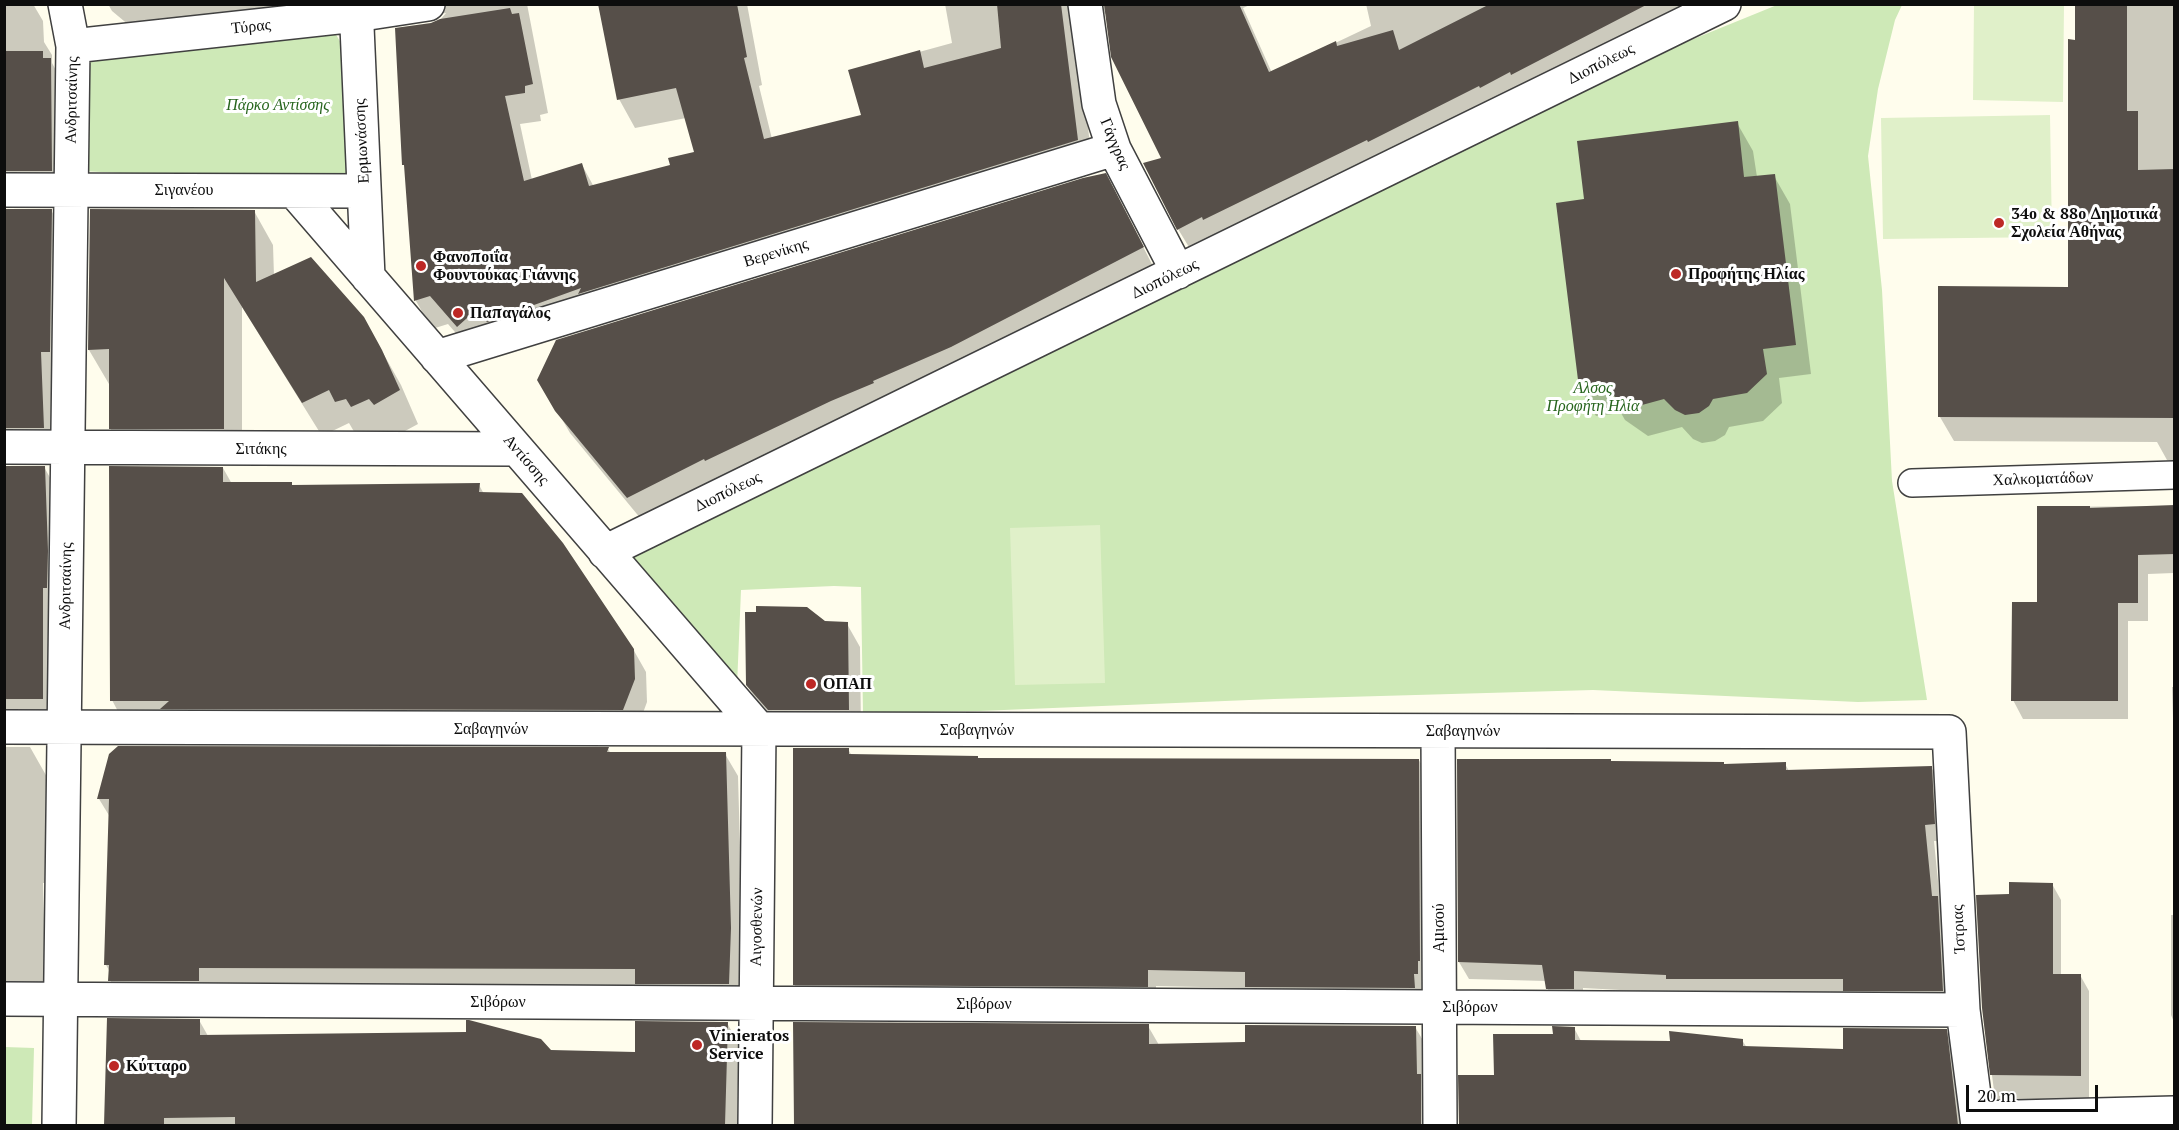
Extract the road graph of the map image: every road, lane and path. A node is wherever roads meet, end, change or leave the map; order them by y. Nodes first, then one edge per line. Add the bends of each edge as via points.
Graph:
1 (65, 4) edge
2 (428, 4) edge
3 (1085, 4) edge
4 (1724, 4) edge
5 (356, 10) edge
6 (73, 46) junction
7 (1114, 149) junction
8 (4, 190) edge
9 (71, 190) junction
10 (294, 191) junction
11 (364, 191) junction
12 (1178, 272) junction
13 (369, 277) junction
14 (438, 357) junction
15 (4, 447) edge
16 (67, 448) junction
17 (517, 449) junction
18 (2175, 475) edge
19 (1912, 483) dead end
20 (605, 552) junction
21 (4, 727) edge
22 (64, 728) junction
23 (759, 729) junction
24 (1438, 731) junction
25 (1949, 732) joint
26 (4, 999) edge
27 (60, 999) junction
28 (756, 1003) junction
29 (1439, 1007) junction
30 (1963, 1010) junction
31 (2175, 1113) edge
32 (1978, 1122) edge
33 (59, 1125) edge
34 (754, 1125) edge
35 (1440, 1125) edge

1 - 6 street
2 - 5 street, Τύρας
3 - 7 street, Γάγγρας via 1099,104
4 - 12 street, Διοπόλεως
5 - 6 street, Τύρας
5 - 11 street, Ερμωνάσσης
6 - 9 street, Ανδριτσαίνης
7 - 12 street, Γάγγρας
7 - 14 street, Βερενίκης
8 - 9 street, Σιγανέου
9 - 10 street, Σιγανέου
9 - 16 street, Ανδριτσαίνης
10 - 11 street, Σιγανέου
10 - 13 street, Αντίσσης
11 - 13 street, Ερμωνάσσης
12 - 20 street, Διοπόλεως
13 - 14 street, Αντίσσης
14 - 17 street, Αντίσσης
15 - 16 street, Σιτάκης
16 - 17 street, Σιτάκης
16 - 22 street, Ανδριτσαίνης
17 - 20 street, Αντίσσης
18 - 19 street, Χαλκοματάδων
20 - 23 street, Αντίσσης
21 - 22 street, Σαβαγηνών
22 - 23 street, Σαβαγηνών
22 - 27 street, Ανδριτσαίνης
23 - 24 street, Σαβαγηνών
23 - 28 street, Αιγοσθενών
24 - 25 street, Σαβαγηνών
24 - 29 street, Αμισού
25 - 30 street, Ίστριας
26 - 27 street, Σιβόρων
27 - 28 street, Σιβόρων
27 - 33 street, Ανδριτσαίνης
28 - 29 street, Σιβόρων
28 - 34 street, Αιγοσθενών
29 - 30 street, Σιβόρων
29 - 35 street, Αμισού
30 - 32 street, Ίστριας
31 - 32 street

